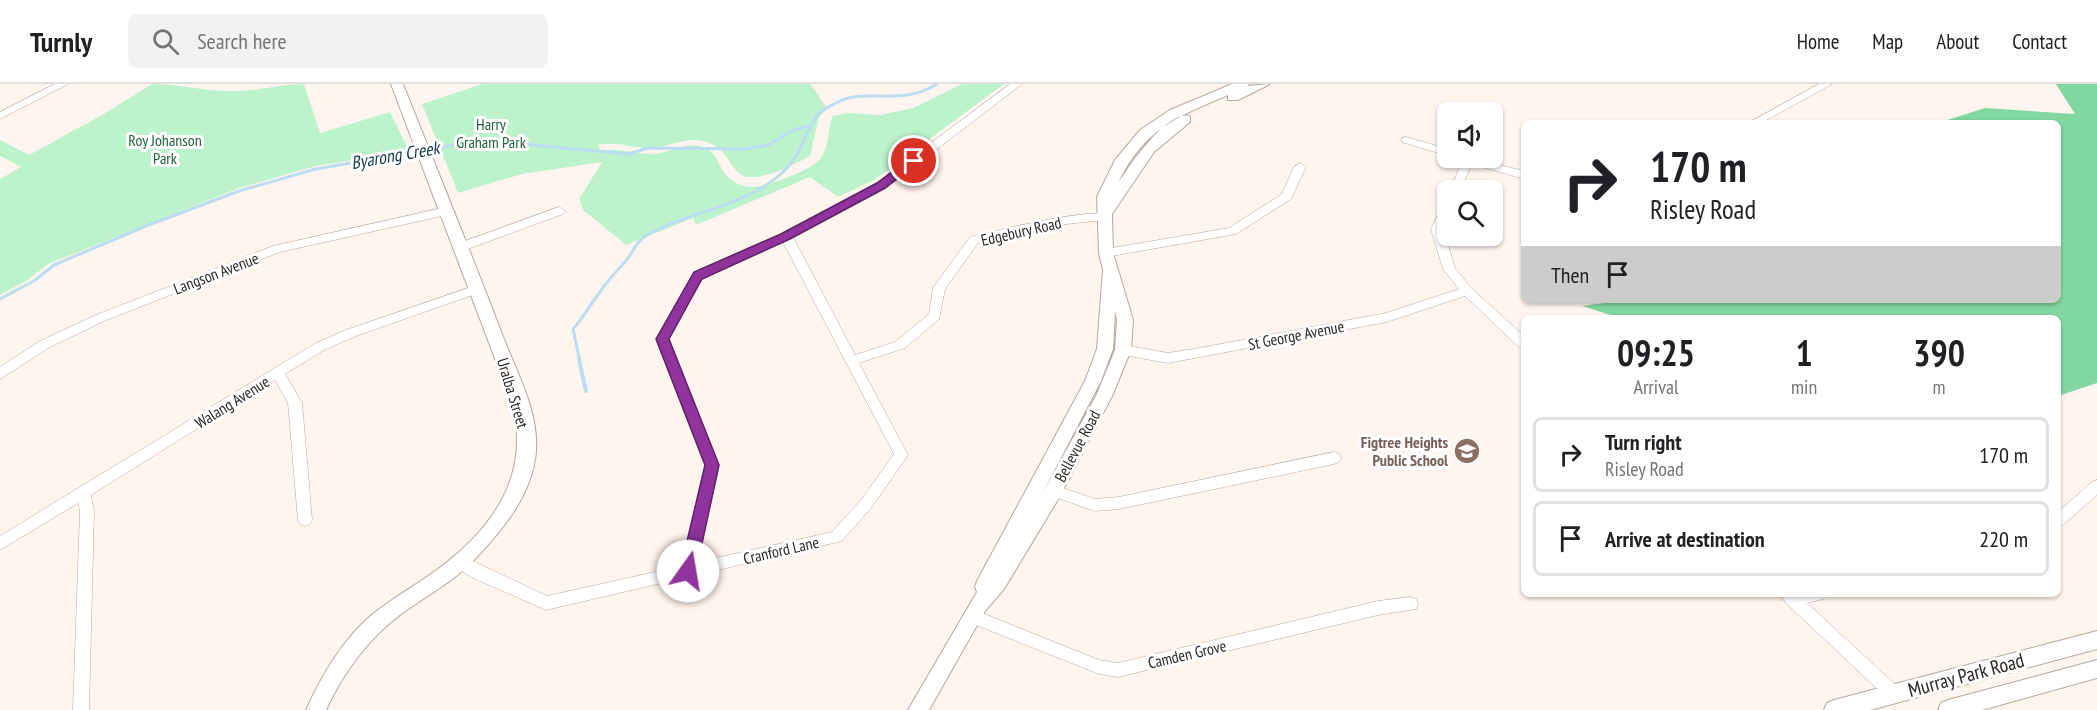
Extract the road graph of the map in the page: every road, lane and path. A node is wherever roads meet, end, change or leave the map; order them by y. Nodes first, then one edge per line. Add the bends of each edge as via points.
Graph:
1 (63, 84) edge
2 (397, 84) edge
3 (1017, 84) edge
4 (1243, 84) edge
5 (1264, 84) edge
6 (1827, 84) edge
7 (0, 116) edge
8 (1759, 120) edge
9 (1406, 140) dead end
10 (1437, 150) edge
11 (1300, 167) dead end
12 (1498, 168) edge
13 (1521, 174) edge
14 (447, 211) junction
15 (559, 212) dead end
16 (1105, 216) junction
17 (786, 236) junction
18 (1442, 246) edge
19 (461, 247) junction
20 (1106, 253) junction
21 (1110, 272) junction
22 (477, 289) junction
23 (1467, 291) junction
24 (1521, 341) edge
25 (1123, 350) junction
26 (853, 360) junction
27 (278, 373) junction
28 (0, 374) edge
29 (1334, 458) dead end
30 (2097, 486) edge
31 (1053, 491) junction
32 (83, 494) junction
33 (2061, 517) edge
34 (305, 520) dead end
35 (0, 544) edge
36 (460, 562) junction
37 (688, 571) junction
38 (1789, 597) edge
39 (1410, 604) dead end
40 (975, 610) junction
41 (2097, 640) edge
42 (2097, 669) edge
43 (1894, 694) junction
44 (81, 710) edge
45 (316, 710) edge
46 (918, 710) edge
47 (1834, 710) edge
48 (1948, 710) edge

1 - 7 street
2 - 14 street, Uralba Street
3 - 17 street via 881,186
4 - 16 street, Bellevue Road via 1175,113 1145,133 1122,160 1104,198
5 - 16 street via 1183,120 1156,140 1134,165
6 - 8 street
9 - 10 street
11 - 20 street via 1287,196 1232,231
12 - 13 street
14 - 19 street, Uralba Street
14 - 28 street, Langson Avenue via 277,249 100,318 45,344
15 - 19 street
16 - 20 street, Bellevue Road
16 - 26 street, Edgebury Road via 1066,220 974,240 939,288 935,316 900,345
17 - 26 street, Cranford Lane
17 - 37 street via 698,276 662,339 712,465
18 - 23 street via 1449,269
19 - 22 street, Uralba Street
20 - 21 street, Bellevue Road
21 - 25 street, Bellevue Road via 1125,320
21 - 40 street, Bellevue Road via 1105,349 1093,381 985,582
22 - 27 street, Walang Avenue via 351,333 319,347
22 - 36 street, Uralba Street via 524,418 528,453 516,494
23 - 24 street
23 - 25 street, St George Avenue via 1387,317 1194,354 1168,358
25 - 31 street, Bellevue Road via 1104,396
26 - 37 street, Cranford Lane via 901,455 866,504 837,537
27 - 32 street, Walang Avenue
27 - 34 street via 295,403
29 - 31 street via 1095,506
30 - 33 street
31 - 40 street, Bellevue Road via 997,583
32 - 35 street, Walang Avenue
32 - 44 street via 87,512
36 - 37 street, Cranford Lane via 546,603
36 - 45 street, Uralba Street via 382,617 325,688
38 - 43 street
39 - 40 street, Camden Grove via 1378,608 1118,670 1099,667
40 - 46 street, Bellevue Road
41 - 43 street, Murray Park Road
42 - 48 street, Murray Park Road
43 - 47 street, Murray Park Road

